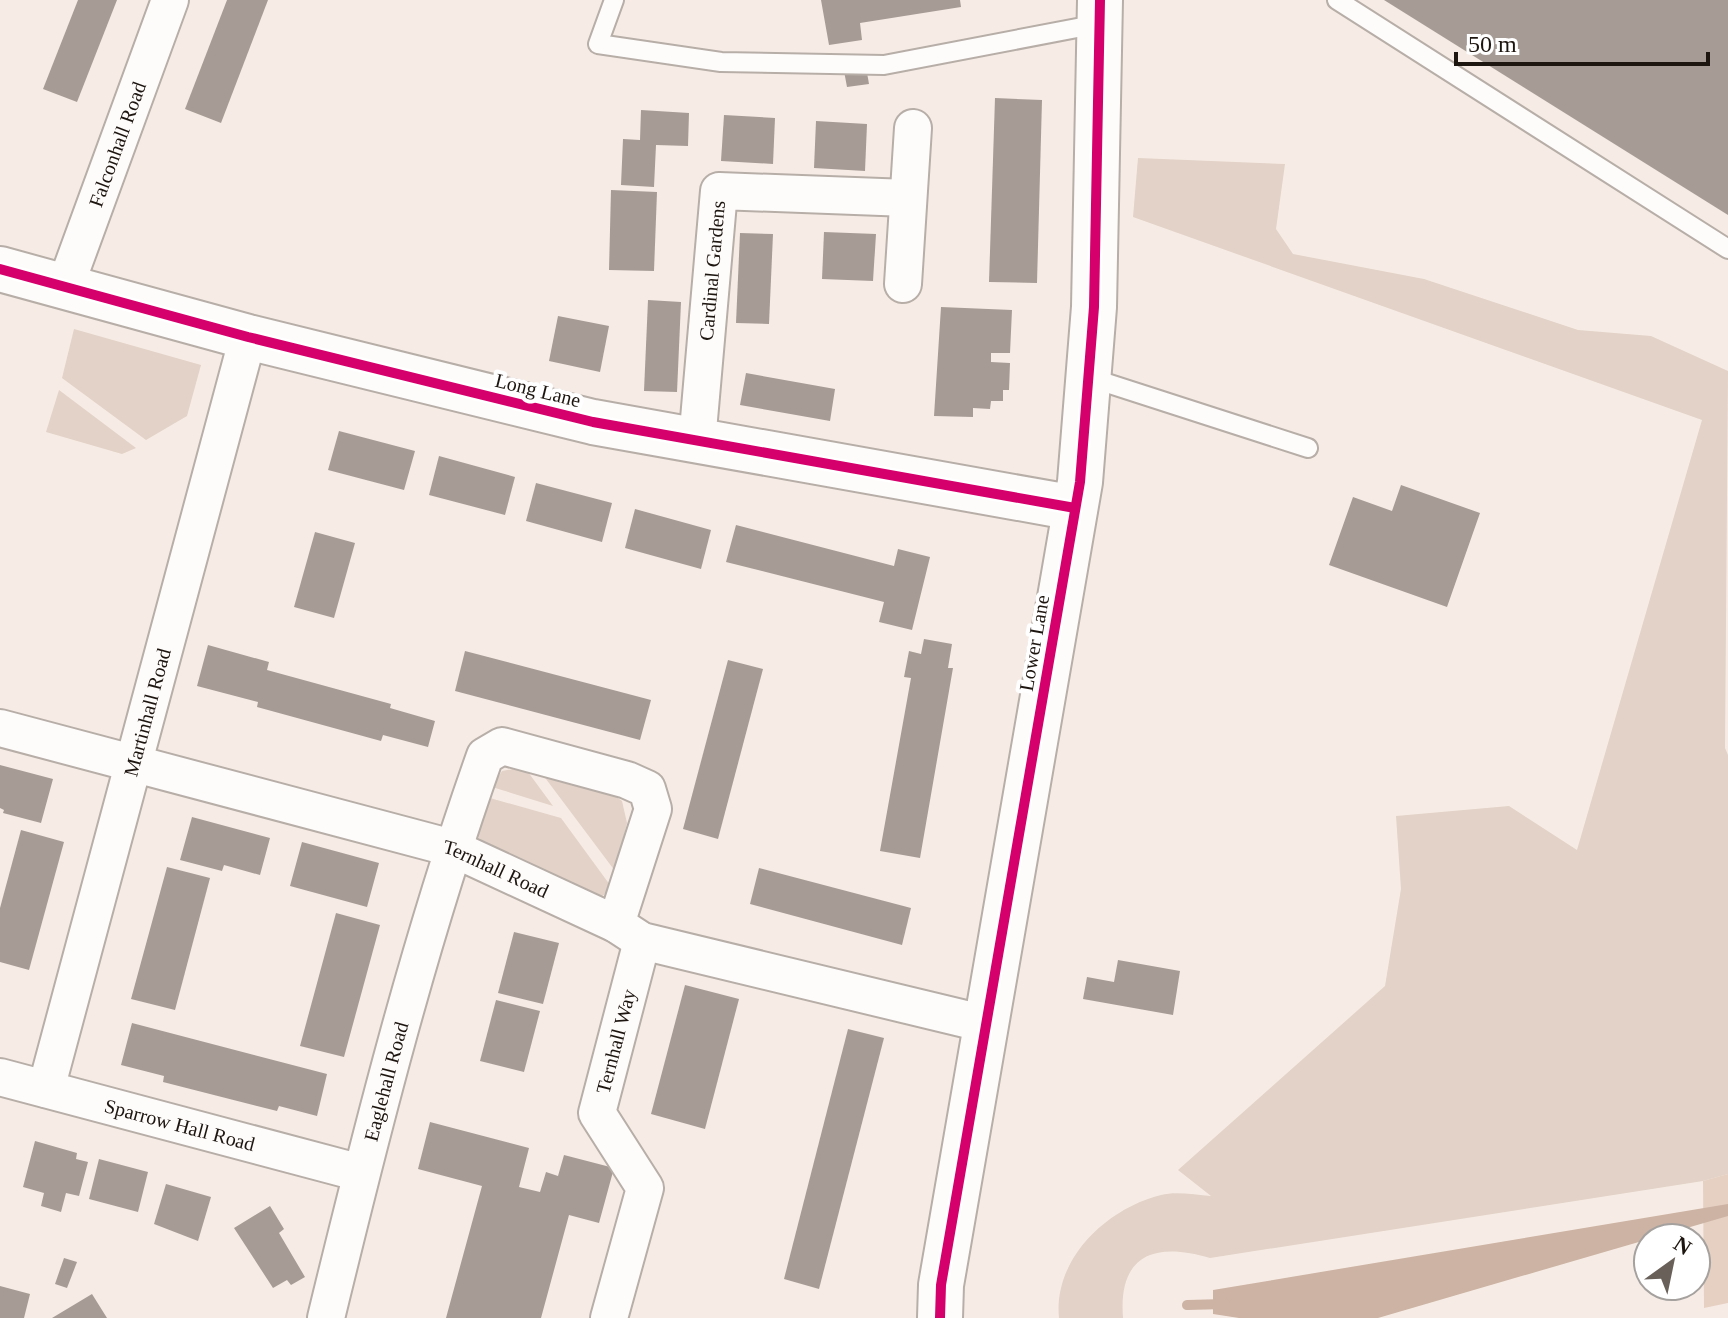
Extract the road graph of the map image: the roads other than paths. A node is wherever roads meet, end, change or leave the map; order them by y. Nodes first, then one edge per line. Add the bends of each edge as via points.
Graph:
1 (170, 0) edge
2 (614, 0) edge
3 (1337, 0) edge
4 (1099, 12) edge
5 (913, 128) dead end
6 (908, 198) junction
7 (1728, 249) edge
8 (0, 269) edge
9 (903, 284) dead end
10 (65, 287) junction
11 (248, 337) junction
12 (1088, 377) junction
13 (697, 442) junction
14 (1308, 448) dead end
15 (1075, 508) junction
16 (0, 728) edge
17 (133, 764) junction
18 (452, 848) junction
19 (629, 932) junction
20 (986, 1024) junction
21 (0, 1077) edge
22 (46, 1089) junction
23 (361, 1173) junction
24 (939, 1311) edge
25 (326, 1318) edge
26 (609, 1318) edge

1 - 10 street, Falconhall Road
2 - 4 lane via 598,44 721,62 884,65
3 - 7 lane
4 - 12 street, Lower Lane
5 - 6 street
6 - 9 street
6 - 13 street, Cardinal Gardens via 719,191
8 - 10 street, Long Lane
10 - 11 street, Long Lane
11 - 13 street, Long Lane via 593,422
11 - 17 street, Martinhall Road
12 - 14 lane
12 - 15 street, Lower Lane
13 - 15 street, Long Lane
15 - 20 street, Lower Lane
16 - 17 street, Ternhall Road
17 - 18 street, Ternhall Road
17 - 22 street, Martinhall Road
18 - 19 street, Ternhall Road
18 - 19 street, Eaglehall Road via 485,756 502,746 647,789 653,809
18 - 23 street, Eaglehall Road
19 - 20 street, Ternhall Road
19 - 26 street, Ternhall Way via 597,1113 645,1188
20 - 24 street, Lower Lane
21 - 22 street, Sparrow Hall Road
22 - 23 street, Sparrow Hall Road
23 - 25 street, Eaglehall Road

